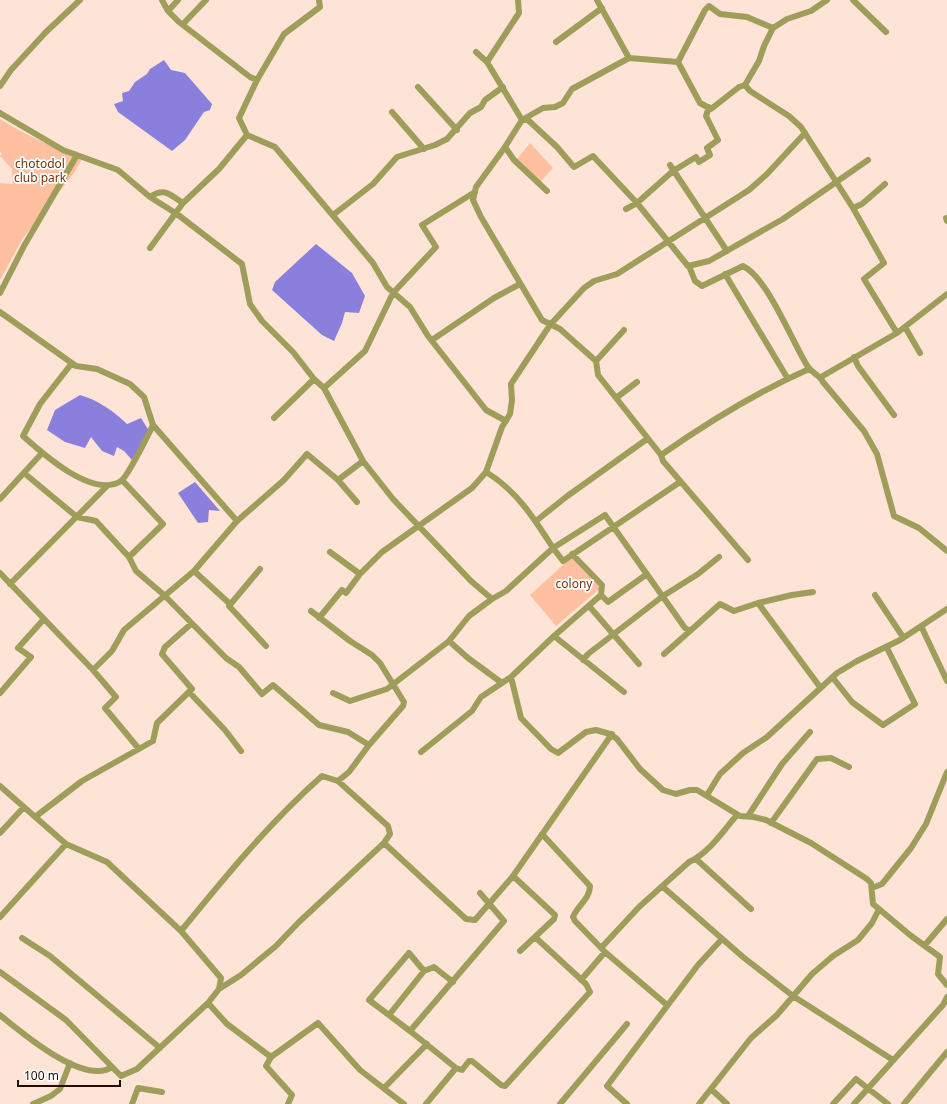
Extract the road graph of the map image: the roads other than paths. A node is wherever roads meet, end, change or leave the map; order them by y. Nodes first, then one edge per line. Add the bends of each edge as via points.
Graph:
1 (80, 0) edge
2 (162, 0) edge
3 (178, 0) edge
4 (206, 0) edge
5 (319, 0) edge
6 (518, 0) edge
7 (597, 0) edge
8 (827, 0) edge
9 (853, 0) edge
10 (709, 3) edge
11 (602, 8) junction
12 (168, 11) junction
13 (184, 24) junction
14 (773, 28) junction
15 (886, 32) dead end
16 (556, 42) dead end
17 (476, 52) dead end
18 (629, 58) junction
19 (487, 62) junction
20 (678, 62) junction
21 (257, 80) junction
22 (745, 85) junction
23 (0, 86) edge
24 (418, 87) dead end
25 (503, 87) junction
26 (709, 107) junction
27 (392, 112) dead end
28 (0, 113) edge
29 (522, 120) junction
30 (457, 130) junction
31 (805, 133) junction
32 (247, 135) junction
33 (505, 147) junction
34 (424, 149) junction
35 (77, 155) junction
36 (868, 160) dead end
37 (670, 165) dead end
38 (673, 171) junction
39 (836, 184) junction
40 (886, 184) dead end
41 (547, 191) dead end
42 (475, 192) junction
43 (150, 197) junction
44 (183, 203) junction
45 (636, 203) junction
46 (852, 208) junction
47 (626, 209) dead end
48 (177, 214) junction
49 (333, 215) junction
50 (704, 218) junction
51 (669, 241) junction
52 (150, 248) dead end
53 (727, 251) junction
54 (689, 266) junction
55 (725, 274) junction
56 (520, 284) junction
57 (0, 293) edge
58 (393, 293) junction
59 (947, 294) edge
60 (0, 312) edge
61 (550, 325) junction
62 (905, 327) junction
63 (624, 330) dead end
64 (897, 333) junction
65 (432, 340) junction
66 (920, 353) dead end
67 (854, 357) junction
68 (596, 361) junction
69 (72, 363) junction
70 (809, 369) junction
71 (821, 377) junction
72 (314, 379) junction
73 (788, 379) junction
74 (637, 382) dead end
75 (324, 388) junction
76 (616, 398) junction
77 (894, 415) dead end
78 (274, 418) dead end
79 (506, 421) junction
80 (153, 425) junction
81 (647, 439) junction
82 (42, 453) junction
83 (661, 455) junction
84 (363, 461) junction
85 (486, 472) junction
86 (24, 473) junction
87 (122, 480) junction
88 (338, 480) junction
89 (680, 482) junction
90 (107, 486) junction
91 (0, 499) edge
92 (357, 502) dead end
93 (77, 517) junction
94 (237, 521) junction
95 (536, 521) junction
96 (418, 526) junction
97 (614, 526) junction
98 (552, 548) junction
99 (947, 551) edge
100 (330, 552) dead end
101 (572, 554) junction
102 (129, 557) junction
103 (720, 557) dead end
104 (748, 560) dead end
105 (260, 569) dead end
106 (194, 571) junction
107 (0, 573) edge
108 (360, 574) junction
109 (647, 574) junction
110 (2, 580) edge
111 (10, 584) junction
112 (813, 592) dead end
113 (601, 594) junction
114 (164, 595) junction
115 (875, 595) dead end
116 (663, 596) junction
117 (492, 600) junction
118 (758, 603) junction
119 (230, 604) junction
120 (590, 606) junction
121 (947, 608) edge
122 (311, 611) dead end
123 (44, 618) junction
124 (319, 618) junction
125 (191, 624) junction
126 (921, 626) junction
127 (690, 631) junction
128 (614, 634) junction
129 (554, 636) junction
130 (903, 637) junction
131 (449, 641) junction
132 (266, 646) dead end
133 (887, 648) junction
134 (664, 654) dead end
135 (583, 660) junction
136 (639, 664) dead end
137 (93, 670) junction
138 (511, 677) junction
139 (833, 678) junction
140 (947, 681) edge
141 (502, 683) junction
142 (393, 684) junction
143 (820, 687) junction
144 (189, 692) junction
145 (624, 692) dead end
146 (0, 693) edge
147 (333, 693) dead end
148 (810, 732) dead end
149 (612, 734) junction
150 (369, 745) junction
151 (139, 749) junction
152 (241, 751) dead end
153 (421, 752) dead end
154 (848, 767) dead end
155 (947, 772) edge
156 (338, 781) junction
157 (0, 786) edge
158 (707, 795) junction
159 (24, 807) junction
160 (737, 815) junction
161 (748, 816) junction
162 (35, 817) junction
163 (771, 823) junction
164 (0, 832) edge
165 (542, 834) junction
166 (384, 843) junction
167 (66, 844) junction
168 (696, 859) junction
169 (513, 876) junction
170 (663, 887) junction
171 (872, 888) junction
172 (480, 893) dead end
173 (489, 904) junction
174 (751, 909) dead end
175 (879, 909) junction
176 (0, 917) edge
177 (947, 919) edge
178 (181, 931) junction
179 (535, 937) junction
180 (22, 938) dead end
181 (722, 939) junction
182 (925, 945) junction
183 (603, 950) junction
184 (520, 952) dead end
185 (424, 971) junction
186 (0, 972) edge
187 (581, 980) junction
188 (453, 982) junction
189 (947, 985) edge
190 (219, 989) junction
191 (793, 996) junction
192 (947, 997) edge
193 (208, 1003) junction
194 (667, 1005) junction
195 (0, 1015) edge
196 (389, 1016) junction
197 (627, 1024) dead end
198 (410, 1031) junction
199 (426, 1044) junction
200 (160, 1048) junction
201 (947, 1052) edge
202 (271, 1057) junction
203 (893, 1060) junction
204 (70, 1063) junction
205 (112, 1067) junction
206 (456, 1068) junction
207 (384, 1088) junction
208 (868, 1088) junction
209 (711, 1089) junction
210 (162, 1092) dead end
211 (33, 1104) edge
212 (132, 1104) edge
213 (288, 1104) edge
214 (404, 1104) edge
215 (426, 1104) edge
216 (560, 1104) edge
217 (627, 1104) edge
218 (699, 1104) edge
219 (727, 1104) edge
220 (833, 1104) edge
221 (854, 1104) edge
222 (888, 1104) edge
223 (904, 1104) edge

1 - 23 street via 46,32 11,70
2 - 12 street
3 - 12 street
4 - 13 street
5 - 21 street via 320,7 284,34
6 - 19 street via 519,13
7 - 11 street
8 - 14 street via 811,11 787,19
9 - 15 street
10 - 14 street via 720,14 747,17
10 - 20 street
11 - 16 street
11 - 18 street
12 - 13 street
13 - 21 street
14 - 22 street
17 - 19 street
18 - 20 street
18 - 29 street via 572,89 563,103 556,107 543,108
19 - 25 street
20 - 26 street via 700,102
21 - 32 street via 238,118
22 - 26 street via 712,109
22 - 31 street via 750,91 789,116
24 - 30 street
25 - 29 street
25 - 30 street via 485,100 481,107 470,113
26 - 38 street via 706,116 718,140 707,148 710,155 699,162 696,158
27 - 34 street
28 - 35 street via 63,150
29 - 33 street
29 - 45 street via 528,120 574,167 593,156
30 - 34 street via 447,139
31 - 39 street
31 - 50 street via 761,180
32 - 44 street via 219,170
32 - 49 street via 275,147
33 - 41 street via 514,160
33 - 42 street via 481,177
34 - 49 street via 398,157 374,184
35 - 43 street via 118,170
35 - 57 street
36 - 39 street
37 - 38 street
38 - 45 street
38 - 50 street
39 - 46 street
39 - 53 street via 783,219
40 - 46 street via 862,204
42 - 56 street via 473,200 481,217
42 - 58 street via 422,225 436,247
43 - 44 street via 164,191
43 - 48 street
44 - 48 street
45 - 47 street
45 - 51 street
46 - 64 street via 884,264 864,279
48 - 52 street
48 - 72 street via 242,264 250,304
49 - 58 street via 373,263
50 - 51 street
50 - 53 street
51 - 54 street
51 - 61 street via 617,274 594,281 584,288
53 - 54 street via 709,261
54 - 55 street via 696,281 702,286
55 - 70 street via 743,266 748,268 781,314
55 - 73 street
56 - 61 street via 542,320
56 - 65 street via 494,298
58 - 65 street via 410,307
58 - 75 street via 365,351
59 - 62 street
60 - 69 street
61 - 68 street via 560,329
61 - 79 street via 510,384 512,400
62 - 64 street
62 - 66 street
63 - 68 street
64 - 67 street
65 - 79 street via 486,410
67 - 71 street
67 - 77 street
68 - 76 street via 598,374
69 - 80 street via 97,369 130,384 144,397
69 - 82 street via 40,404 23,436
70 - 71 street
70 - 73 street
71 - 99 street via 864,431 877,454 894,516 919,528
72 - 75 street
72 - 78 street
73 - 83 street via 702,427
74 - 76 street
75 - 84 street
76 - 81 street
79 - 85 street
80 - 87 street
80 - 94 street
81 - 83 street
81 - 95 street
82 - 86 street
82 - 90 street via 78,478
83 - 89 street
84 - 88 street
84 - 96 street via 392,499
85 - 95 street via 514,494
85 - 96 street via 472,488
86 - 91 street
86 - 93 street
87 - 90 street
87 - 102 street via 163,524
88 - 92 street
88 - 94 street via 307,454 284,480
89 - 97 street
89 - 104 street
90 - 93 street
93 - 102 street via 96,521
93 - 111 street
94 - 106 street
95 - 98 street
96 - 108 street via 382,552
96 - 117 street via 471,582
97 - 98 street via 605,515
97 - 101 street
97 - 109 street
98 - 101 street via 563,561
98 - 117 street via 506,591
100 - 108 street
101 - 113 street via 602,584
102 - 114 street via 136,571
103 - 116 street
105 - 119 street
106 - 114 street
106 - 119 street
107 - 110 street
108 - 124 street via 346,593 342,590
109 - 113 street via 608,602
109 - 116 street
110 - 111 street
111 - 123 street
112 - 118 street
113 - 120 street
114 - 125 street
114 - 137 street via 124,630 112,651
115 - 130 street
116 - 127 street via 685,628
116 - 128 street
117 - 131 street via 469,616
118 - 127 street via 734,611 720,604
118 - 143 street
119 - 132 street via 232,610
120 - 128 street
120 - 129 street
121 - 126 street
122 - 124 street
123 - 137 street
123 - 146 street via 18,648 31,656
124 - 142 street via 372,655
125 - 144 street via 165,647 162,654 192,689
125 - 150 street via 239,667 262,694 273,685 319,725 348,732
126 - 130 street
126 - 140 street
127 - 134 street
128 - 135 street
128 - 136 street
129 - 135 street
129 - 138 street
130 - 133 street
131 - 141 street
131 - 142 street
133 - 139 street via 857,661
133 - 139 street via 915,704 883,725 852,702
135 - 145 street
137 - 151 street via 116,697 105,708
138 - 141 street
138 - 149 street via 521,718 558,753 586,732 596,730
139 - 143 street
141 - 153 street via 481,697 472,711
142 - 147 street via 387,689 350,701
142 - 150 street via 404,702 403,706
143 - 158 street via 767,737 743,753 720,774
144 - 151 street via 157,723 153,741
144 - 152 street
148 - 161 street via 782,764
149 - 158 street via 640,769 663,790 676,794 693,790
149 - 165 street
150 - 156 street via 349,772
151 - 162 street via 82,781
154 - 163 street via 830,758 817,759
155 - 171 street via 926,824 911,848 882,884
156 - 166 street via 388,826 390,834
156 - 178 street via 322,776 303,793 223,879
157 - 159 street
158 - 160 street
159 - 162 street
159 - 164 street
160 - 161 street
160 - 168 street
161 - 163 street
162 - 167 street
163 - 171 street via 811,843 867,878
165 - 169 street
165 - 183 street via 589,883 588,897 573,917
166 - 173 street via 466,919 475,920
166 - 190 street via 276,946 241,975
167 - 176 street
167 - 178 street via 107,862
168 - 170 street via 689,862
168 - 174 street
169 - 173 street
169 - 179 street via 555,915
170 - 181 street
170 - 183 street via 639,907
171 - 175 street via 872,902
172 - 173 street
173 - 188 street via 504,921
175 - 182 street
175 - 191 street via 872,923 858,940 812,974
177 - 182 street
178 - 190 street via 221,978
179 - 184 street
179 - 187 street
180 - 200 street via 50,956
181 - 191 street
181 - 194 street
182 - 189 street via 940,957 938,974
183 - 187 street
183 - 194 street
185 - 188 street via 434,967
185 - 196 street
185 - 196 street via 409,953 369,1000
186 - 205 street via 66,1020
187 - 206 street via 590,992 508,1085 501,1085 472,1061 469,1061 462,1070
188 - 198 street
190 - 193 street
191 - 203 street
191 - 209 street via 751,1038
192 - 203 street
193 - 200 street
193 - 202 street via 227,1024
194 - 217 street via 607,1086
195 - 204 street via 33,1042
196 - 198 street
197 - 216 street
198 - 199 street
199 - 206 street
199 - 207 street
200 - 205 street via 137,1069 121,1076
201 - 223 street
202 - 207 street via 318,1023 360,1070
202 - 213 street via 266,1066 292,1094
203 - 208 street
204 - 205 street via 90,1071 106,1071
204 - 211 street via 60,1089
206 - 215 street
207 - 214 street
208 - 220 street via 856,1079
208 - 221 street
208 - 222 street
209 - 218 street
209 - 219 street
210 - 212 street via 138,1088

